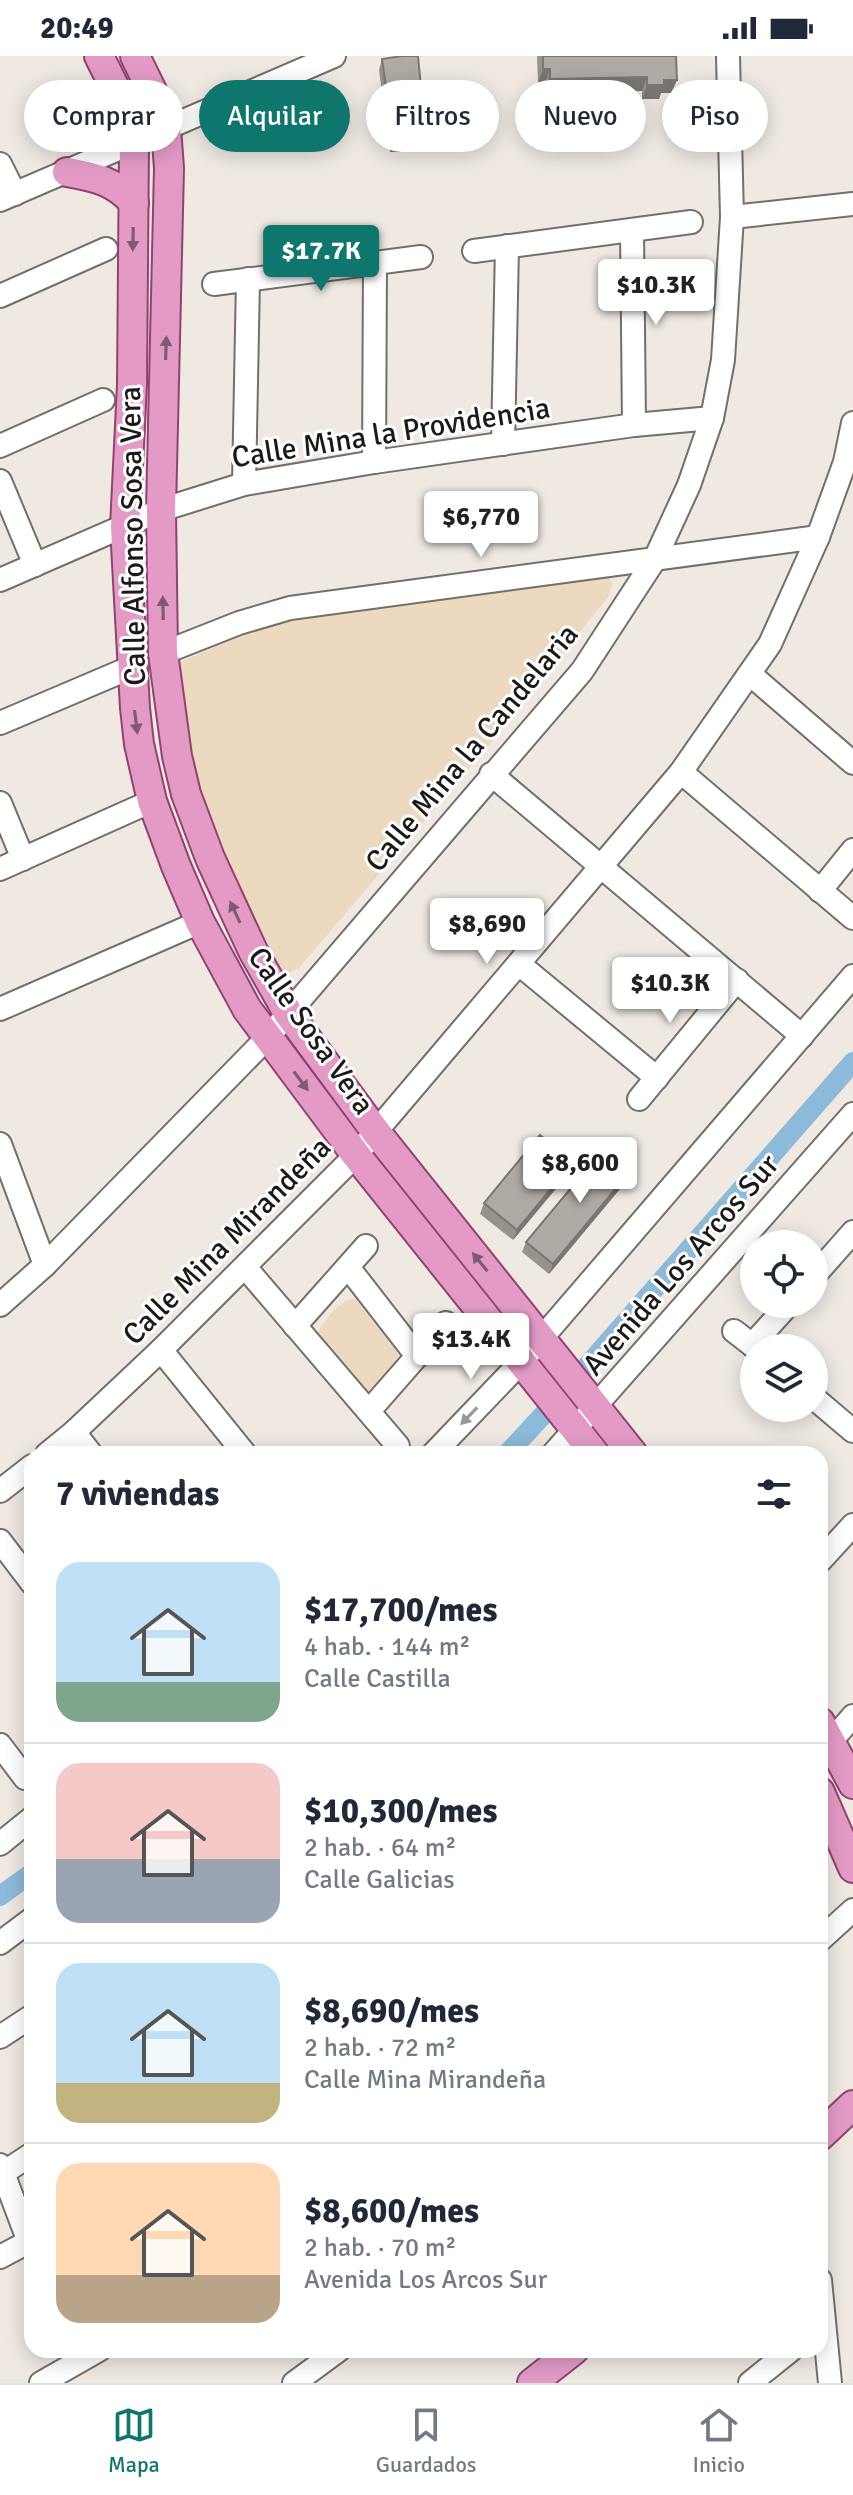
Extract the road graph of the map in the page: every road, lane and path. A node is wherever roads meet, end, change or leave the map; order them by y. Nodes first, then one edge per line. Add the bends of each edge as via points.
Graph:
1 (99, 56) edge
2 (135, 56) edge
3 (334, 56) edge
4 (728, 56) edge
5 (111, 80) edge
6 (147, 80) edge
7 (183, 121) edge
8 (113, 152) edge
9 (134, 152) edge
10 (168, 152) edge
11 (0, 164) edge
12 (67, 172) junction
13 (7, 197) edge
14 (134, 203) junction
15 (853, 204) edge
16 (732, 217) junction
17 (691, 222) dead end
18 (632, 230) junction
19 (507, 246) junction
20 (106, 249) dead end
21 (474, 251) dead end
22 (421, 257) dead end
23 (375, 263) junction
24 (248, 279) junction
25 (214, 284) dead end
26 (0, 296) edge
27 (103, 400) dead end
28 (712, 418) junction
29 (853, 423) edge
30 (634, 425) junction
31 (503, 444) junction
32 (0, 446) edge
33 (374, 462) junction
34 (0, 481) edge
35 (244, 484) junction
36 (161, 510) junction
37 (125, 527) junction
38 (818, 537) junction
39 (655, 559) junction
40 (35, 565) junction
41 (0, 580) edge
42 (163, 653) junction
43 (132, 667) junction
44 (751, 675) junction
45 (0, 723) edge
46 (853, 763) edge
47 (681, 772) junction
48 (491, 774) junction
49 (152, 801) junction
50 (0, 803) edge
51 (853, 850) edge
52 (23, 859) junction
53 (600, 865) junction
54 (0, 869) edge
55 (820, 891) junction
56 (853, 918) edge
57 (200, 922) junction
58 (519, 964) junction
59 (853, 976) edge
60 (737, 980) junction
61 (0, 1009) edge
62 (288, 1013) junction
63 (802, 1036) junction
64 (268, 1037) junction
65 (657, 1078) junction
66 (639, 1099) dead end
67 (853, 1114) edge
68 (376, 1132) junction
69 (0, 1144) edge
70 (356, 1155) junction
71 (853, 1232) edge
72 (366, 1246) dead end
73 (828, 1260) edge
74 (45, 1265) junction
75 (245, 1267) junction
76 (348, 1267) junction
77 (0, 1305) edge
78 (778, 1318) edge
79 (446, 1323) dead end
80 (295, 1326) junction
81 (734, 1331) dead end
82 (765, 1334) edge
83 (740, 1336) edge
84 (541, 1338) junction
85 (161, 1350) junction
86 (417, 1356) junction
87 (522, 1361) junction
88 (597, 1406) junction
89 (828, 1407) edge
90 (369, 1411) junction
91 (849, 1420) edge
92 (576, 1430) junction
93 (74, 1432) junction
94 (57, 1446) edge
95 (85, 1446) edge
96 (239, 1446) edge
97 (398, 1446) dead end
98 (441, 1446) edge
99 (561, 1446) edge
100 (589, 1446) edge
101 (627, 1446) edge
102 (24, 1472) edge
103 (0, 1491) edge
104 (853, 1525) edge
105 (0, 1541) edge
106 (828, 1552) edge
107 (24, 1572) edge
108 (853, 1716) edge
109 (828, 1731) edge
110 (828, 1736) edge
111 (0, 1745) edge
112 (24, 1777) edge
113 (853, 1784) edge
114 (828, 1810) edge
115 (24, 1824) edge
116 (0, 1844) edge
117 (853, 1868) edge
118 (853, 1910) edge
119 (24, 1925) edge
120 (828, 1933) edge
121 (0, 1943) edge
122 (24, 2021) edge
123 (0, 2037) edge
124 (853, 2105) edge
125 (828, 2128) edge
126 (24, 2158) edge
127 (2, 2169) edge
128 (24, 2224) edge
129 (24, 2245) edge
130 (0, 2257) edge
131 (85, 2358) edge
132 (328, 2358) edge
133 (563, 2358) edge
134 (781, 2358) edge
135 (827, 2358) edge
136 (41, 2383) edge
137 (294, 2383) edge
138 (532, 2383) edge
139 (750, 2383) edge
140 (830, 2383) edge

1 - 5 main road, Calle Sosa Vera
2 - 6 main road, Calle Alfonso Sosa Vera
3 - 7 street
4 - 16 street, Calle Mina la Candelaria
8 - 12 street
9 - 14 main road, Calle Sosa Vera
36 -> 10 main road, Calle Alfonso Sosa Vera
11 - 13 street
12 - 13 street
12 - 14 main road via 111,182
14 -> 37 main road, Calle Sosa Vera
15 - 16 street
16 - 28 street, Calle Mina la Candelaria via 723,360
17 - 18 street
18 - 19 street
18 - 30 street
19 - 21 street
19 - 31 street
20 - 26 street
22 - 23 street
23 - 24 street
23 - 33 street
24 - 25 street
24 - 35 street
27 - 32 street
28 - 30 street, Calle Mina la Providencia
28 - 39 street, Calle Mina la Candelaria
29 - 38 street, Calle Mina Mirandeña
30 - 31 street, Calle Mina la Providencia
31 - 33 street, Calle Mina la Providencia
33 - 35 street, Calle Mina la Providencia
34 - 40 street
35 - 36 street, Calle Mina la Providencia
36 - 37 street, Calle Mina la Providencia
42 -> 36 main road, Calle Alfonso Sosa Vera
37 - 40 street, Calle Mina la Providencia
37 - 43 main road, Calle Sosa Vera
38 - 39 street
38 - 44 street, Calle Mina Mirandeña
39 - 42 street via 290,608
39 - 48 street, Calle Mina la Candelaria via 582,671
40 - 41 street, Calle Mina la Providencia
62 -> 42 main road, Calle Alfonso Sosa Vera via 228,898 186,794
43 - 45 street
43 -> 49 main road, Calle Sosa Vera via 139,744
44 - 46 street
44 - 47 street, Calle Mina Mirandeña
47 - 53 street, Calle Mina Mirandeña
47 - 55 street
48 - 53 street
48 - 62 street, Calle Mina la Candelaria
49 - 52 street
49 - 57 main road, Calle Sosa Vera
50 - 52 street
51 - 55 street
52 - 54 street
53 - 58 street, Calle Mina Mirandeña
53 - 60 street
55 - 56 street
57 - 61 street
57 - 64 main road, Calle Sosa Vera
58 - 65 street
58 - 68 street, Calle Mina Mirandeña
59 - 63 street, Avenida Los Arcos Sur
60 - 63 street
60 - 65 street
62 - 64 street, Calle Mina la Candelaria
62 - 68 main road, Calle Alfonso Sosa Vera
63 - 84 street, Avenida Los Arcos Sur
64 -> 70 main road, Calle Sosa Vera
64 - 74 street, Calle Mina la Candelaria
65 - 66 street
67 - 88 street, Avenida Los Arcos Sur
68 - 70 street, Calle Mina Mirandeña
84 -> 68 main road, Calle Alfonso Sosa Vera
69 - 74 street
70 - 75 street, Calle Mina Mirandeña
70 - 87 main road, Calle Sosa Vera
71 - 73 street
72 - 76 street
74 - 77 street, Calle Mina la Candelaria
75 - 80 street
75 - 85 street, Calle Mina Mirandeña
76 - 80 street
76 - 86 street
78 - 82 street
79 - 86 street
80 - 90 street
81 - 83 street
84 - 87 street, Avenida Los Arcos Sur
84 - 88 main road, Calle Alfonso Sosa Vera
85 - 93 street, Calle Mina Mirandeña
85 - 96 street
86 - 90 street
87 - 92 main road, Calle Sosa Vera
87 -> 98 street, Avenida Los Arcos Sur
88 - 92 street, Avenida Los Arcos Sur
88 - 101 main road, Calle Alfonso Sosa Vera
89 - 91 street
90 - 97 street
92 - 99 street, Avenida Los Arcos Sur
92 - 100 main road, Calle Sosa Vera
93 - 94 street, Calle Mina Mirandeña
93 - 95 street
102 - 103 street
104 - 106 street
105 - 107 street
108 - 109 street
110 - 113 main road
111 - 112 street
114 - 117 main road
115 - 116 street
118 - 120 street
119 - 121 street
122 - 123 street
124 - 125 main road
126 - 127 street
127 - 128 street
129 - 130 street
131 - 136 street
132 - 137 street
133 - 138 main road
134 - 139 street
135 - 140 street

